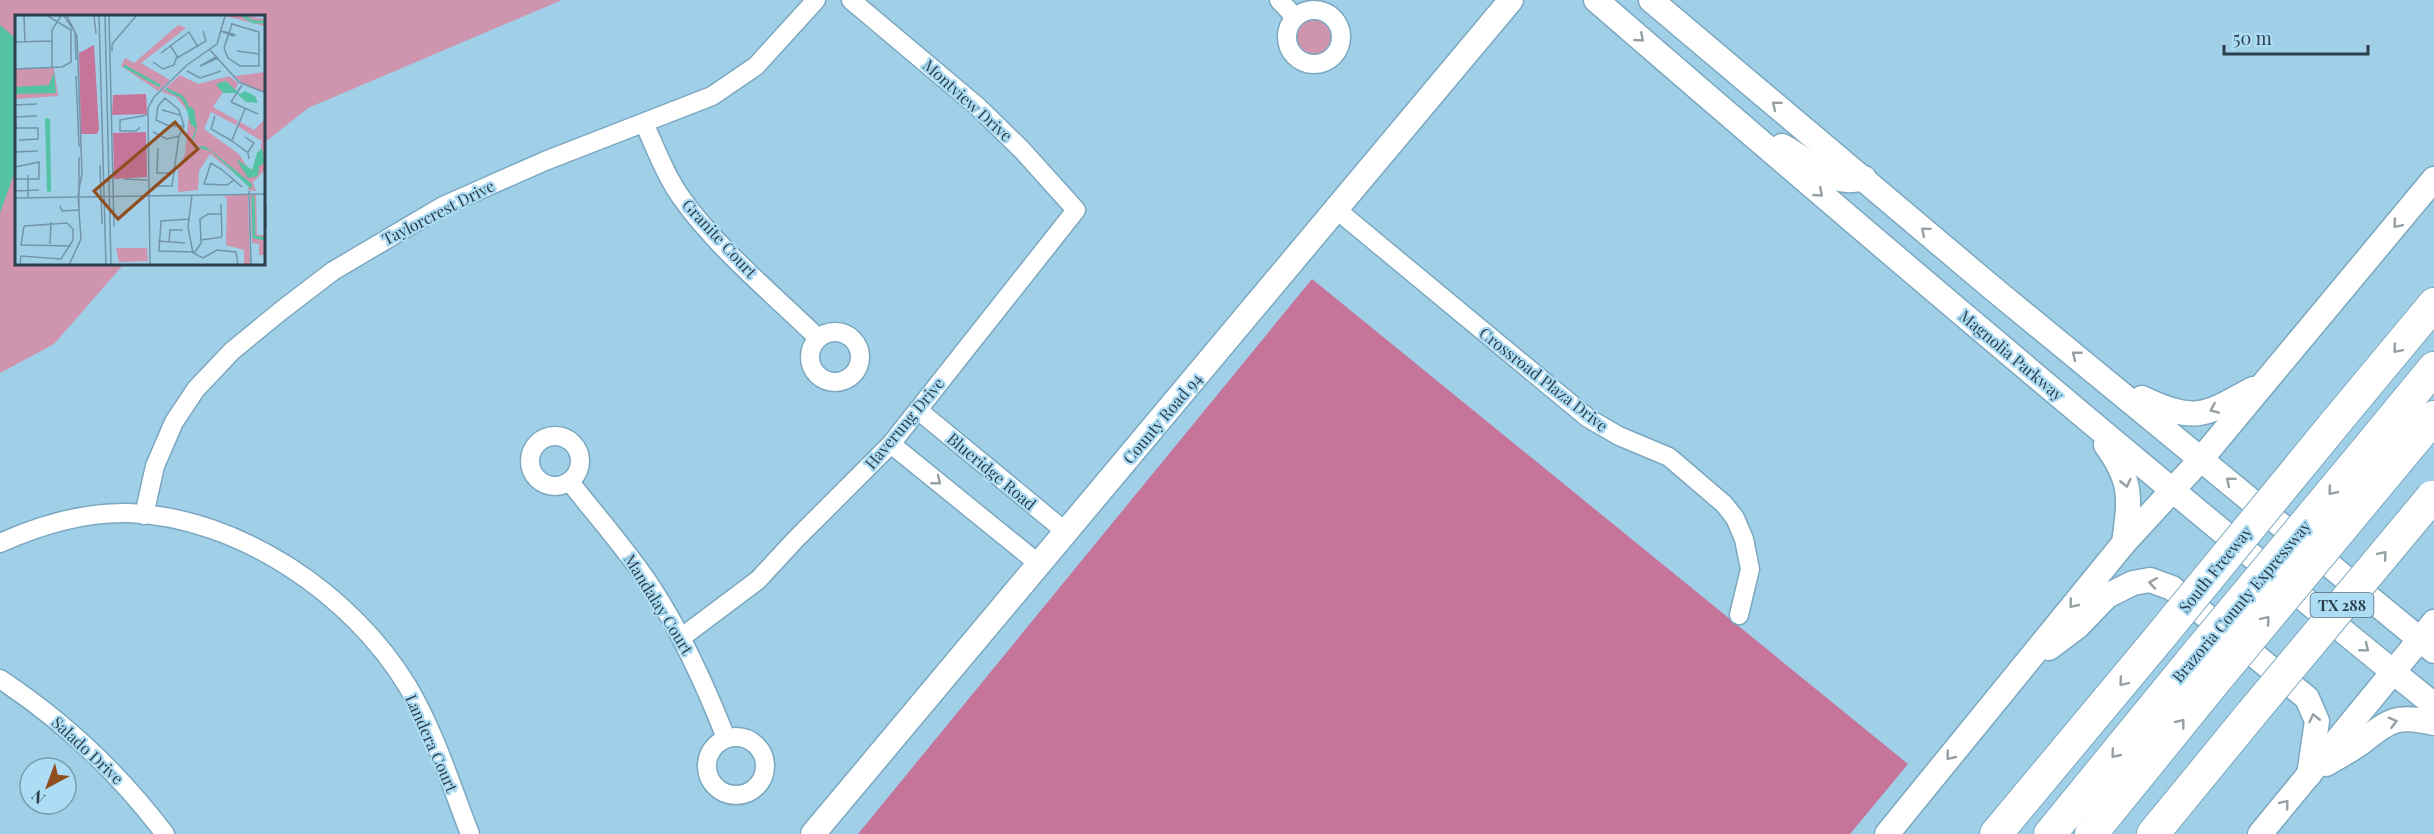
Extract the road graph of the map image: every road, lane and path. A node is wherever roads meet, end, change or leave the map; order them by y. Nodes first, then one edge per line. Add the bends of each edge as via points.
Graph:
1 (816, 0) edge
2 (851, 0) edge
3 (1279, 0) edge
4 (1511, 0) edge
5 (1596, 0) edge
6 (1651, 0) edge
7 (1295, 16) dead end
8 (644, 123) junction
9 (1740, 124) junction
10 (1864, 178) junction
11 (2434, 179) edge
12 (1076, 210) joint
13 (1337, 210) junction
14 (2434, 304) edge
15 (818, 338) dead end
16 (2434, 368) edge
17 (2266, 382) junction
18 (2111, 383) junction
19 (918, 410) junction
20 (2085, 416) junction
21 (2434, 417) edge
22 (891, 444) junction
23 (2202, 458) junction
24 (570, 482) dead end
25 (2173, 491) junction
26 (2433, 496) edge
27 (144, 515) junction
28 (1066, 532) junction
29 (0, 543) edge
30 (2124, 543) junction
31 (1039, 564) junction
32 (1739, 615) dead end
33 (682, 637) junction
34 (2429, 638) edge
35 (2020, 670) junction
36 (2393, 671) junction
37 (0, 679) edge
38 (2434, 705) edge
39 (2434, 723) edge
40 (726, 738) dead end
41 (2309, 775) junction
42 (165, 834) edge
43 (470, 834) edge
44 (813, 834) edge
45 (1887, 834) edge
46 (1996, 834) edge
47 (2050, 834) edge
48 (2091, 834) edge
49 (2153, 834) edge
50 (2260, 834) edge

1 - 8 street, Taylorcrest Drive via 740,80 712,96
2 - 12 street, Montview Drive via 978,107
3 - 7 street
4 - 13 main road, County Road 94
5 -> 9 main road, Magnolia Parkway
10 -> 6 main road
8 - 15 street, Granite Court via 677,191 701,224
8 - 27 street, Taylorcrest Drive via 443,206 333,271 282,310 232,351 174,422 155,466
9 - 10 main road via 1800,155 1831,179 1848,183
9 -> 20 main road, Magnolia Parkway
18 -> 10 main road
11 -> 17 main road
12 - 19 street, Haverung Drive
13 - 28 main road, County Road 94
13 - 32 street, Crossroad Plaza Drive via 1588,418 1669,457 1724,504 1744,539 1749,569
14 -> 46 highway, South Freeway, bridge
16 -> 47 highway, Brazoria County Expressway, bridge
17 -> 18 main road via 2212,411 2193,415 2163,408
17 - 23 main road
18 - 23 main road
19 - 22 street, Haverung Drive
19 - 28 street, Blueridge Road
20 - 25 main road, Magnolia Parkway
20 -> 30 main road via 2122,467 2130,501
48 -> 21 highway, Brazoria County Expressway, bridge
22 -> 31 street
22 - 33 street, Haverung Drive via 758,580
23 - 25 main road
34 -> 23 main road
24 - 33 street, Mandalay Court via 621,544
25 - 30 main road
25 -> 36 main road, Magnolia Parkway
49 -> 26 highway, TX 288, bridge
27 - 29 street, Landera Court via 102,514 67,519
27 - 43 street, Landera Court via 238,540 282,562 352,616 381,649 426,721
28 - 31 main road, County Road 94
30 -> 35 main road
31 - 44 main road, County Road 94
33 - 40 street, Mandalay Court
34 - 36 main road
41 -> 35 main road via 2317,721 2307,698 2172,588 2150,580 2133,583 2107,596 2077,627
35 -> 45 main road
36 - 38 main road, Magnolia Parkway
36 - 41 main road
37 - 42 street, Salado Drive via 67,728 105,763
41 -> 39 main road via 2384,724 2401,719
50 -> 41 main road

